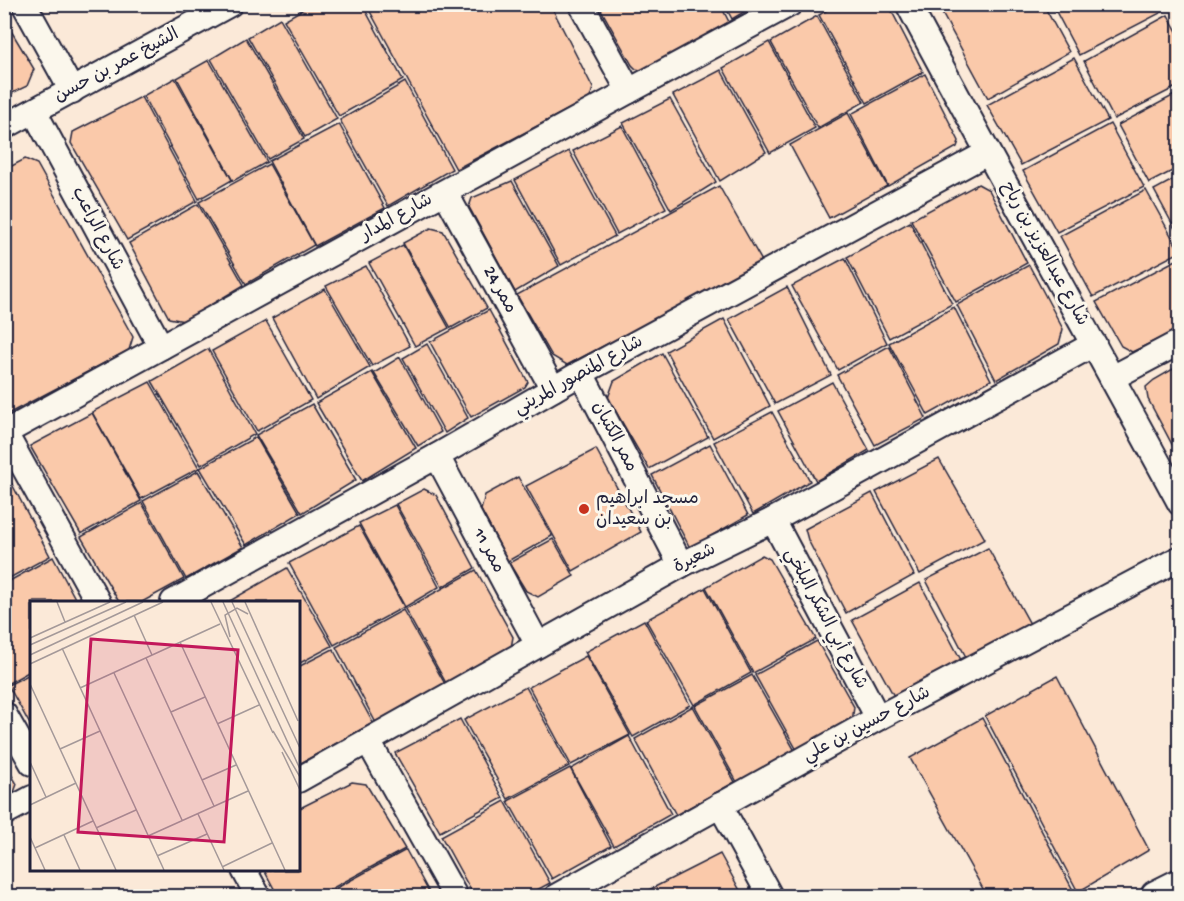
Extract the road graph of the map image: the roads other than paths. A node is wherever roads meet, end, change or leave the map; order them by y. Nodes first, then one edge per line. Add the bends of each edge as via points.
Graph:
1 (24, 4) edge
2 (230, 4) edge
3 (581, 4) edge
4 (790, 4) edge
5 (908, 4) edge
6 (629, 90) junction
7 (72, 91) junction
8 (34, 111) junction
9 (4, 127) edge
10 (987, 153) junction
11 (445, 192) junction
12 (1179, 342) edge
13 (1094, 344) junction
14 (161, 347) junction
15 (581, 373) junction
16 (1112, 378) junction
17 (553, 389) junction
18 (5, 433) edge
19 (437, 456) junction
20 (1179, 503) edge
21 (773, 520) junction
22 (1179, 558) edge
23 (681, 565) junction
24 (97, 601) edge
25 (176, 601) edge
26 (538, 645) junction
27 (4, 714) edge
28 (878, 718) junction
29 (369, 741) junction
30 (30, 760) edge
31 (300, 779) edge
32 (30, 799) edge
33 (720, 805) junction
34 (4, 813) edge
35 (245, 871) edge
36 (1179, 884) edge
37 (258, 897) edge
38 (455, 897) edge
39 (557, 897) edge
40 (770, 897) edge
41 (1156, 897) edge

1 - 7 street
2 - 7 street, الشيخ عمر بن حسن
3 - 6 street
4 - 6 street, شارع المدار
5 - 10 street, شارع عبدالعزيز بن رباح
6 - 11 street, شارع المدار
7 - 8 street, الشيخ عمر بن حسن
8 - 9 street, الشيخ عمر بن حسن
8 - 14 street, شارع الراعب
10 - 13 street, شارع عبدالعزيز بن رباح
10 - 15 street, شارع المنصور المريني
11 - 14 street, شارع المدار
11 - 17 street, ممر 24
12 - 16 street
13 - 16 street, شارع عبدالعزيز بن رباح
13 - 21 street, شعيرة
14 - 18 street, شارع المدار
15 - 17 street, شارع المنصور المريني
15 - 23 street, ممر الكتبان
16 - 20 street, شارع عبدالعزيز بن رباح
17 - 19 street, شارع المنصور المريني
18 - 24 street
19 - 25 street, شارع المنصور المريني
19 - 26 street, ممر 11
21 - 23 street, شعيرة
21 - 28 street, شارع أبي الشكر البلخي
22 - 28 street, شارع حسين بن علي
23 - 26 street, شعيرة
26 - 29 street, شعيرة
27 - 30 street
28 - 33 street, شارع حسين بن علي
29 - 31 street, شعيرة
29 - 38 street
32 - 34 street
33 - 39 street, شارع حسين بن علي
33 - 40 street
35 - 37 street
36 - 41 main road

